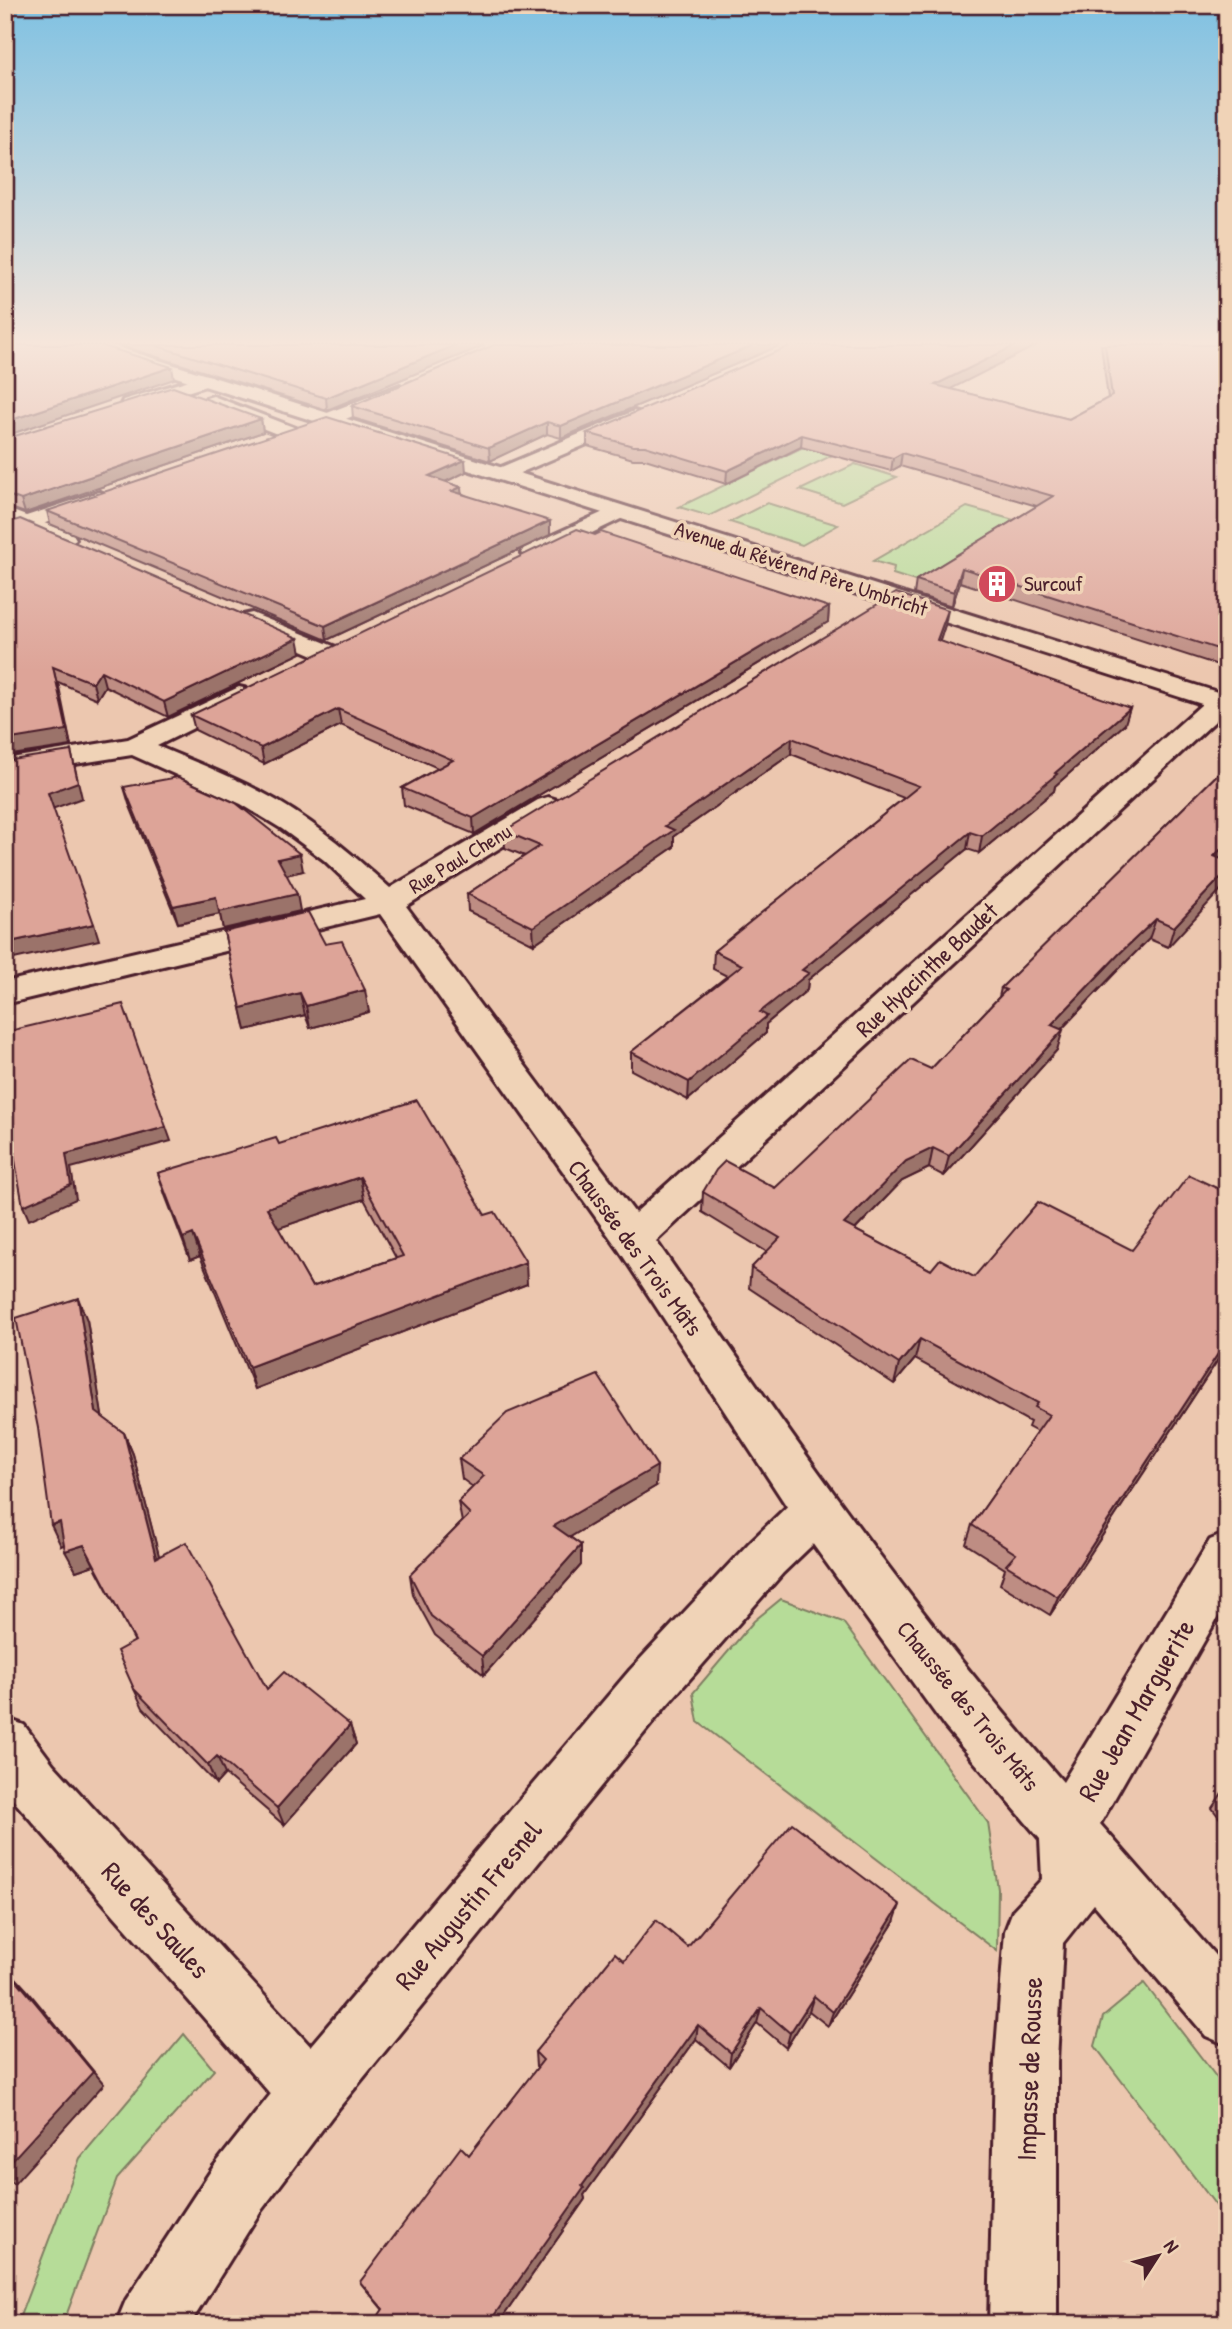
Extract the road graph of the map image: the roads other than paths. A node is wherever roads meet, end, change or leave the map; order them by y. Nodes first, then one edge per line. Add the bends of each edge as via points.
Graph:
1 (437, 454) edge
2 (548, 454) edge
3 (501, 474) junction
4 (118, 491) edge
5 (619, 511) junction
6 (12, 522) edge
7 (80, 546) edge
8 (516, 560) edge
9 (891, 597) junction
10 (230, 610) edge
11 (867, 612) edge
12 (353, 639) edge
13 (327, 652) junction
14 (303, 663) edge
15 (256, 687) edge
16 (1223, 703) edge
17 (135, 746) junction
18 (5, 767) edge
19 (574, 790) edge
20 (388, 903) junction
21 (5, 993) edge
22 (634, 1239) junction
23 (816, 1510) junction
24 (1227, 1555) edge
25 (5, 1744) edge
26 (1067, 1828) junction
27 (1227, 2015) edge
28 (311, 2093) junction
29 (150, 2324) edge
30 (1023, 2324) edge

1 - 3 street, Avenue du Révérend Père Umbricht
2 - 3 street
3 - 5 street, Avenue du Révérend Père Umbricht
4 - 6 street
5 - 8 street
5 - 9 street, Avenue du Révérend Père Umbricht
6 - 7 street
9 - 11 street
9 - 16 street, Avenue du Révérend Père Umbricht
10 - 13 street
12 - 13 street
13 - 14 street
15 - 17 street
16 - 22 street, Rue Hyacinthe Baudet
17 - 18 street
17 - 20 street, Chaussée des Trois Mâts via 251,798 292,823 335,854
19 - 20 street, Rue Paul Chenu
20 - 21 street, Rue Paul Chenu
20 - 22 street, Chaussée des Trois Mâts
22 - 23 street, Chaussée des Trois Mâts
23 - 26 street, Chaussée des Trois Mâts via 964,1709
23 - 28 street, Rue Augustin Fresnel via 648,1688
24 - 26 street, Rue Jean Marguerite
25 - 28 street, Rue des Saules via 34,1783
26 - 27 street, Chaussée des Trois Mâts
26 - 30 street, Impasse de Rousse via 1071,1890 1034,1931 1026,2062
28 - 29 street, Rue Augustin Fresnel via 237,2189

